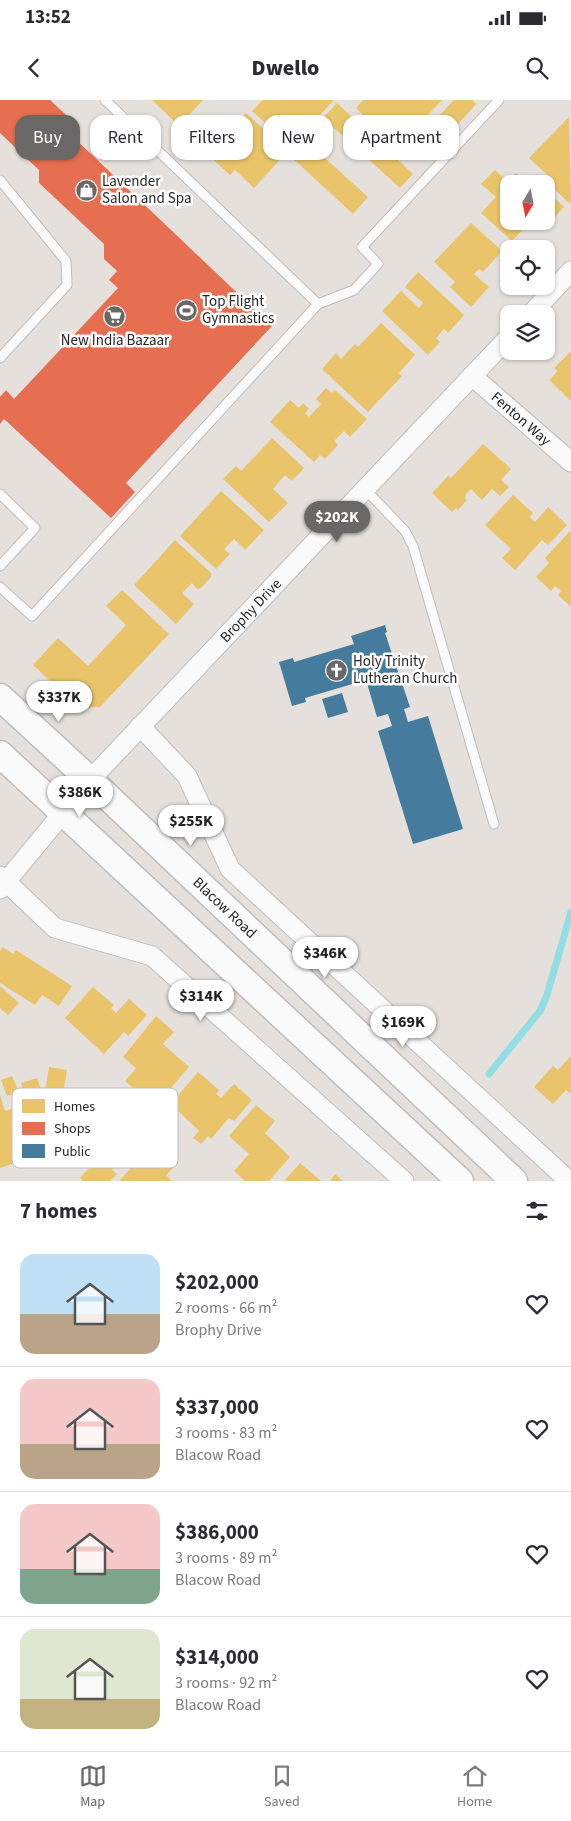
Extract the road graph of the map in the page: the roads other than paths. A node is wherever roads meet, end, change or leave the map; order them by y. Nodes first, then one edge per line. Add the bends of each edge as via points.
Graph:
1 (105, 100) edge
2 (500, 100) edge
3 (0, 180) edge
4 (571, 271) edge
5 (318, 304) junction
6 (539, 305) edge
7 (500, 346) edge
8 (0, 358) edge
9 (472, 376) junction
10 (571, 462) edge
11 (365, 489) junction
12 (0, 494) edge
13 (0, 566) edge
14 (0, 587) edge
15 (0, 697) edge
16 (140, 726) junction
17 (0, 754) edge
18 (90, 780) junction
19 (64, 811) junction
20 (494, 824) dead end
21 (2, 882) edge
22 (404, 1181) edge
23 (460, 1181) edge
24 (514, 1181) edge
25 (569, 1181) edge

1 - 5 lane
2 - 5 lane via 362,247 378,264 354,290
3 - 8 lane via 66,261 67,285
4 - 6 street
5 - 14 lane via 32,616
7 - 9 street, Brophy Drive
9 - 10 street, Fenton Way
9 - 11 street, Brophy Drive
11 - 16 street, Brophy Drive
11 - 20 lane via 405,531 413,546
12 - 13 lane via 35,528
15 - 18 main road, Blacow Road
16 - 18 street, Brophy Drive
16 - 25 street, Blacow Road via 187,776 230,869
17 - 19 main road
18 - 19 street, Brophy Drive
18 - 24 main road, Blacow Road
19 - 21 street, Brophy Drive
19 - 23 main road
21 - 22 street via 55,928 152,956

